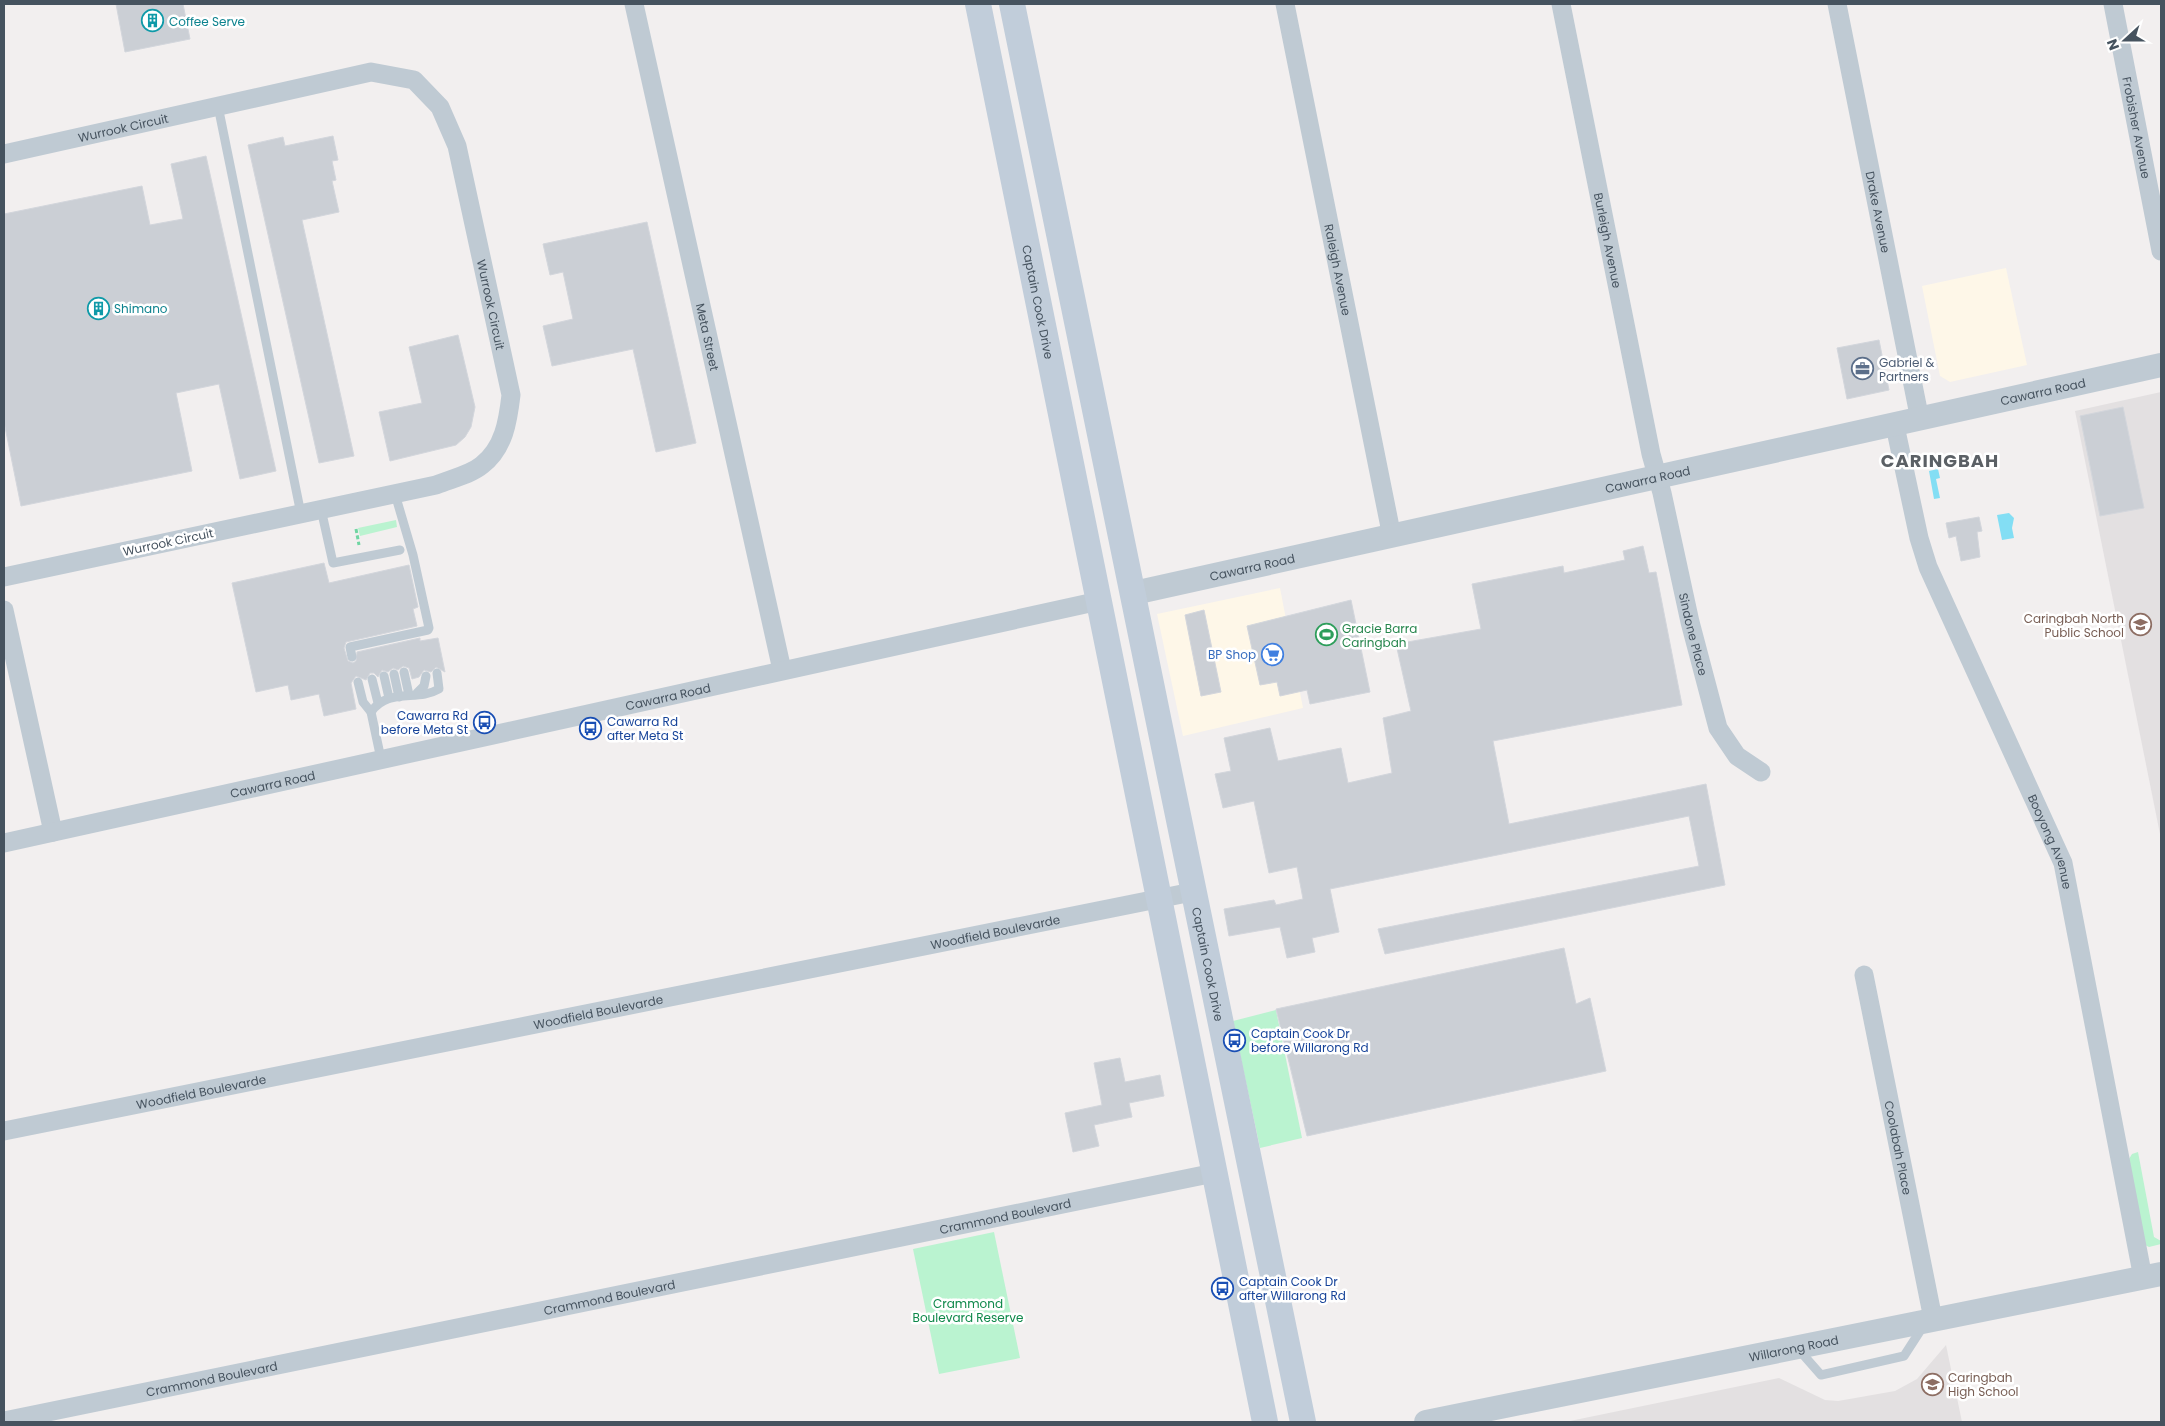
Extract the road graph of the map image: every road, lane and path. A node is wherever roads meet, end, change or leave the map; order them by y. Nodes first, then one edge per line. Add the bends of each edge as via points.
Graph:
1 (634, 4) edge
2 (978, 4) edge
3 (1012, 4) edge
4 (1285, 4) edge
5 (1561, 4) edge
6 (1837, 4) edge
7 (2113, 4) edge
8 (218, 106) junction
9 (4, 154) edge
10 (2161, 251) edge
11 (2161, 364) edge
12 (1920, 420) junction
13 (1895, 426) junction
14 (1658, 478) junction
15 (395, 494) junction
16 (320, 510) junction
17 (301, 514) junction
18 (1392, 537) junction
19 (400, 550) dead end
20 (4, 577) edge
21 (1134, 593) junction
22 (1099, 601) junction
23 (4, 610) edge
24 (396, 637) junction
25 (381, 640) junction
26 (364, 644) junction
27 (398, 646) dead end
28 (388, 649) dead end
29 (379, 651) dead end
30 (366, 653) dead end
31 (352, 657) dead end
32 (782, 670) junction
33 (404, 672) dead end
34 (438, 673) dead end
35 (394, 674) dead end
36 (384, 676) dead end
37 (426, 676) dead end
38 (372, 679) dead end
39 (358, 682) dead end
40 (413, 694) junction
41 (399, 696) junction
42 (389, 698) junction
43 (378, 703) junction
44 (371, 712) junction
45 (381, 759) junction
46 (1761, 772) dead end
47 (53, 832) junction
48 (4, 843) edge
49 (1192, 892) junction
50 (1160, 899) junction
51 (1864, 975) dead end
52 (4, 1131) edge
53 (1214, 1172) junction
54 (2152, 1276) edge
55 (1930, 1320) junction
56 (1797, 1348) junction
57 (4, 1421) edge
58 (1265, 1422) edge
59 (1303, 1422) edge
60 (1426, 1422) edge

1 - 32 street, Meta Street
2 - 22 main road, Captain Cook Drive
3 - 21 main road, Captain Cook Drive
4 - 18 street, Raleigh Avenue
5 - 14 street, Burleigh Avenue
6 - 12 street, Drake Avenue
7 - 10 street, Frobisher Avenue
8 - 9 street, Wurrook Circuit
8 - 15 street, Wurrook Circuit via 371,72 414,80 440,107 457,146 511,396 508,426 497,448 482,466 436,485
8 - 17 lane
11 - 12 street, Cawarra Road
12 - 13 street, Cawarra Road
13 - 14 street, Cawarra Road
13 - 54 street, Booyong Avenue via 1922,552 2063,863
14 - 18 street, Cawarra Road
14 - 46 street, Sindone Place via 1718,728 1737,756
15 - 16 street, Wurrook Circuit
15 - 24 lane via 429,628 429,635
16 - 17 street, Wurrook Circuit
16 - 19 lane via 333,563
17 - 20 street, Wurrook Circuit
18 - 21 street, Cawarra Road
21 - 22 main road
21 - 49 main road, Captain Cook Drive
22 - 32 street, Cawarra Road
22 - 50 main road, Captain Cook Drive
23 - 47 street
24 - 25 lane
24 - 27 lane
25 - 26 lane
25 - 28 lane
25 - 29 lane
26 - 30 lane
26 - 31 lane via 350,647
32 - 45 street, Cawarra Road
33 - 40 lane
34 - 40 lane via 439,689
35 - 41 lane
36 - 42 lane
37 - 40 lane via 424,686
38 - 43 lane
39 - 44 lane via 363,702
40 - 41 lane
41 - 42 lane
42 - 43 lane
43 - 44 lane
44 - 45 lane
45 - 47 street, Cawarra Road
47 - 48 street, Cawarra Road
49 - 50 street, Woodfield Boulevarde
49 - 59 main road, Captain Cook Drive
50 - 52 street, Woodfield Boulevarde
50 - 53 main road, Captain Cook Drive
51 - 55 street, Coolabah Place
53 - 57 street, Crammond Boulevard
53 - 58 main road, Captain Cook Drive
54 - 55 street, Willarong Road
55 - 56 street, Willarong Road
55 - 56 lane via 1904,1356 1821,1375
56 - 60 street, Willarong Road

